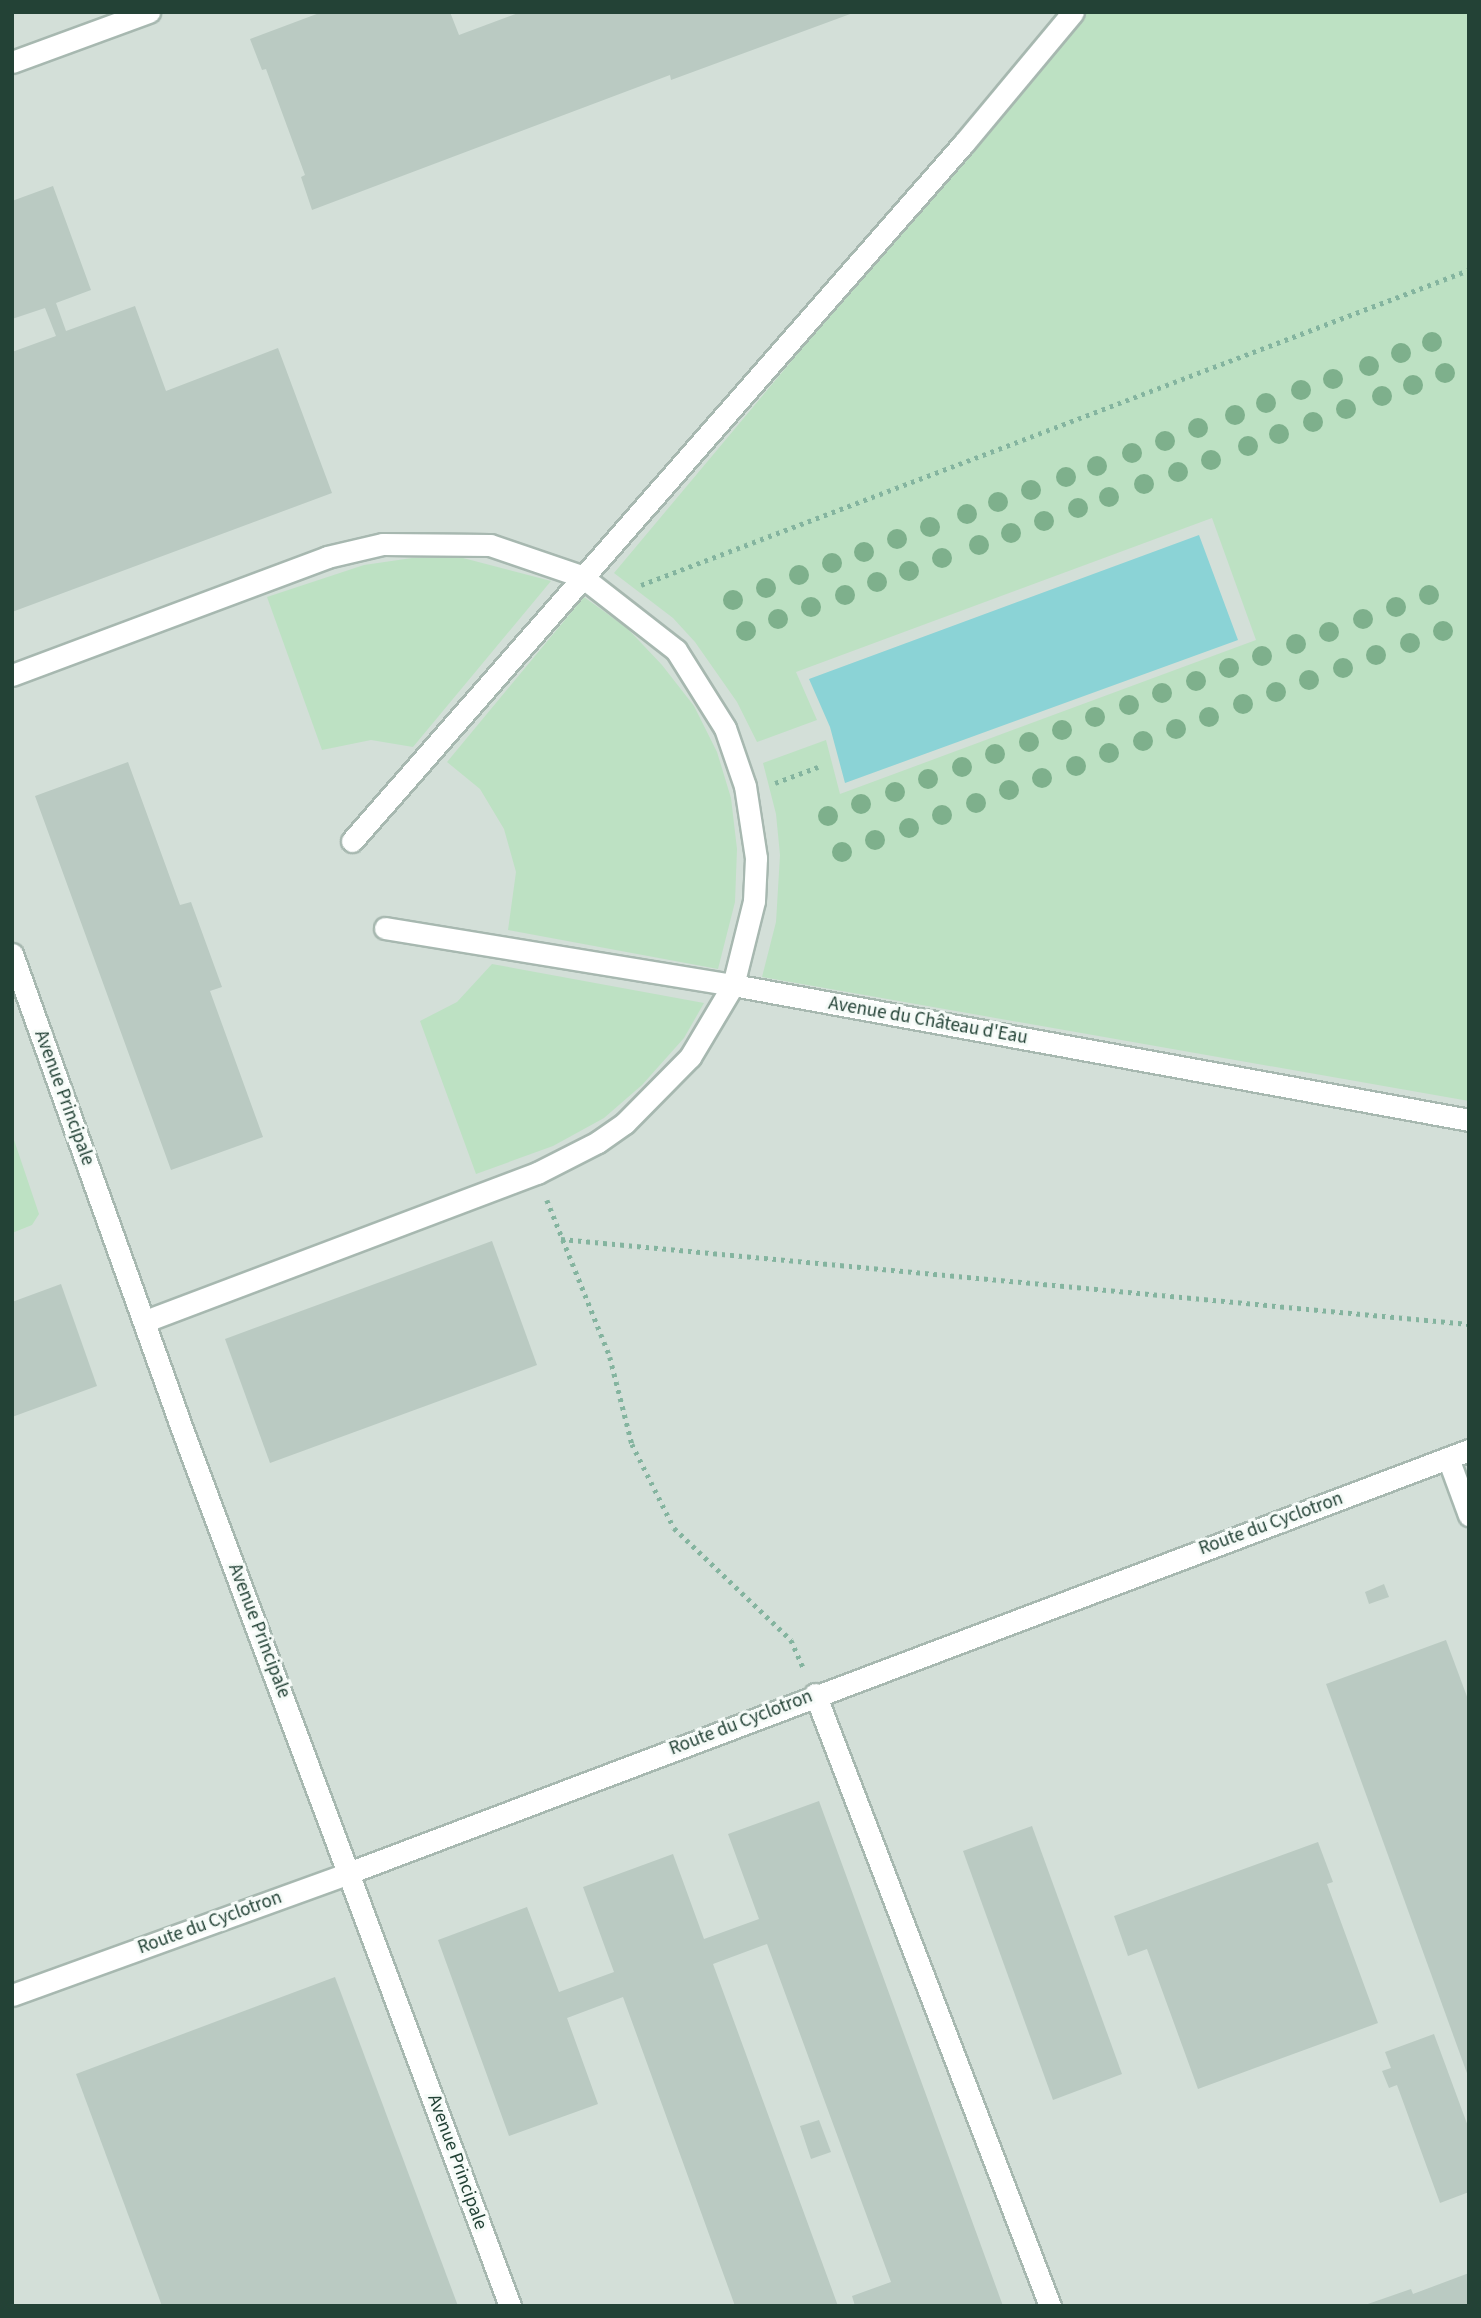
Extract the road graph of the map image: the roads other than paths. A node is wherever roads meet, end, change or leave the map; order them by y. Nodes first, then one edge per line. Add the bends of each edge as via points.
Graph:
1 (149, 12) edge
2 (1073, 12) edge
3 (110, 19) edge
4 (12, 62) edge
5 (581, 576) junction
6 (12, 675) edge
7 (352, 841) dead end
8 (385, 928) dead end
9 (12, 954) edge
10 (733, 985) junction
11 (1469, 1120) edge
12 (145, 1321) junction
13 (1469, 1450) edge
14 (1448, 1458) junction
15 (1469, 1515) edge
16 (815, 1694) junction
17 (351, 1872) junction
18 (12, 1995) edge
19 (510, 2306) edge
20 (1050, 2306) edge

1 - 3 lane
2 - 5 lane via 964,143
3 - 4 lane
5 - 6 lane via 490,545 383,544 327,557
5 - 7 lane
5 - 10 lane via 676,650 704,689 736,756 756,858 754,901
8 - 10 lane, Avenue du Château d'Eau
9 - 12 lane, Avenue Principale
10 - 11 lane, Avenue du Château d'Eau
10 - 12 lane via 690,1057 625,1123 598,1142 537,1173
12 - 17 lane, Avenue Principale
13 - 14 lane, Route du Cyclotron
14 - 15 lane
14 - 16 lane, Route du Cyclotron
16 - 17 lane, Route du Cyclotron
16 - 20 lane
17 - 18 lane, Route du Cyclotron
17 - 19 lane, Avenue Principale

